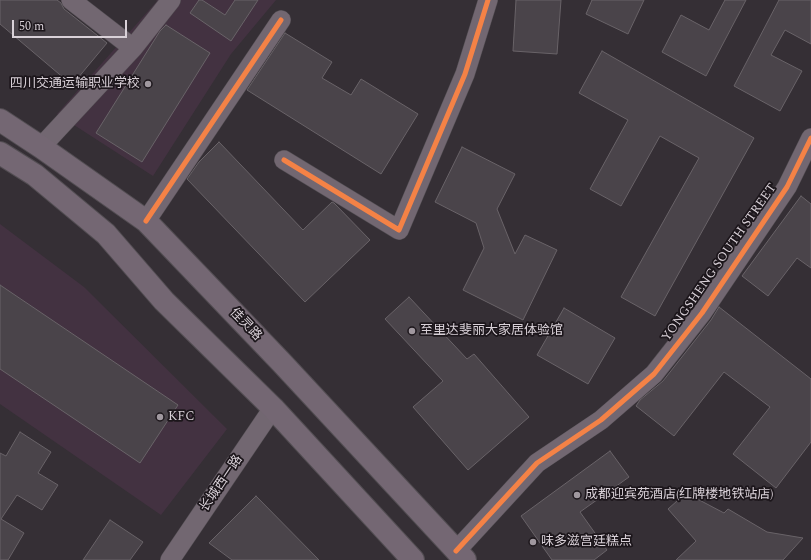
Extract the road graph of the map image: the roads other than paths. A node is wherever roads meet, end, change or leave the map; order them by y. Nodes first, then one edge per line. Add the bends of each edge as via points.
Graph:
1 (71, 0) edge
2 (171, 0) edge
3 (488, 0) edge
4 (281, 20) dead end
5 (133, 48) junction
6 (0, 120) edge
7 (811, 138) edge
8 (41, 147) junction
9 (0, 153) edge
10 (284, 160) dead end
11 (146, 221) junction
12 (273, 408) junction
13 (460, 556) edge
14 (170, 560) edge
15 (413, 560) edge

1 - 5 street
2 - 5 street
3 - 10 street via 465,74 399,230
4 - 11 street
5 - 8 street
6 - 8 main road, 佳灵路
7 - 13 street, YONGSHENG SOUTH STREET via 787,187 702,313 654,374 601,420 537,463
8 - 11 main road, 佳灵路
9 - 12 main road via 35,175 106,234 164,301
11 - 13 main road, 佳灵路 via 282,363
12 - 14 street, 长城西一路
12 - 15 main road

